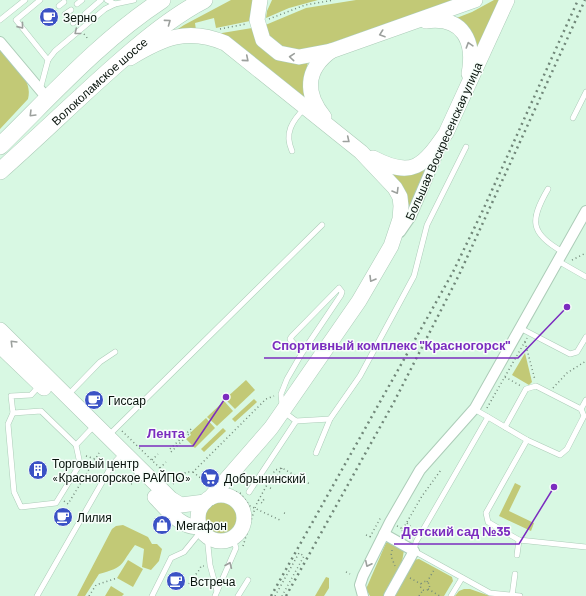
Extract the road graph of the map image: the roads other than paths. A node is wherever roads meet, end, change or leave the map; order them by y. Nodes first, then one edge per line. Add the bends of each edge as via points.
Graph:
1 (25, 0) edge
2 (40, 0) edge
3 (82, 0) edge
4 (101, 0) edge
5 (107, 0) edge
6 (134, 0) edge
7 (147, 0) edge
8 (162, 0) edge
9 (204, 0) edge
10 (260, 0) edge
11 (476, 0) edge
12 (507, 0) edge
13 (64, 2) dead end
14 (77, 4) dead end
15 (116, 4) junction
16 (59, 6) dead end
17 (71, 10) dead end
18 (65, 14) dead end
19 (85, 14) dead end
20 (78, 19) dead end
21 (0, 20) edge
22 (419, 21) junction
23 (73, 24) dead end
24 (0, 42) edge
25 (331, 51) junction
26 (48, 60) junction
27 (79, 67) junction
28 (106, 74) junction
29 (467, 83) junction
30 (586, 92) edge
31 (43, 94) junction
32 (306, 108) junction
33 (573, 118) dead end
34 (334, 129) junction
35 (446, 133) junction
36 (0, 146) edge
37 (466, 147) dead end
38 (292, 151) dead end
39 (361, 152) junction
40 (0, 171) edge
41 (548, 189) dead end
42 (586, 211) edge
43 (322, 225) dead end
44 (391, 246) junction
45 (563, 252) junction
46 (561, 263) junction
47 (586, 277) edge
48 (520, 328) junction
49 (0, 330) edge
50 (586, 337) edge
51 (0, 346) edge
52 (115, 352) dead end
53 (302, 353) junction
54 (40, 385) junction
55 (66, 397) junction
56 (586, 400) edge
57 (474, 409) junction
58 (582, 409) junction
59 (284, 411) junction
60 (12, 413) junction
61 (488, 417) junction
62 (330, 419) junction
63 (296, 421) junction
64 (505, 427) junction
65 (92, 428) junction
66 (112, 432) junction
67 (527, 440) junction
68 (76, 445) junction
69 (316, 453) dead end
70 (120, 456) junction
71 (234, 473) junction
72 (249, 492) dead end
73 (208, 495) junction
74 (236, 496) junction
75 (203, 531) junction
76 (384, 534) junction
77 (233, 538) junction
78 (519, 540) junction
79 (586, 547) edge
80 (414, 551) junction
81 (517, 556) dead end
82 (515, 574) dead end
83 (462, 578) junction
84 (248, 580) dead end
85 (216, 594) edge
86 (37, 596) edge
87 (152, 596) edge
88 (238, 596) edge
89 (363, 596) edge
90 (389, 596) edge
91 (451, 596) edge
92 (512, 596) edge
93 (520, 596) edge

1 - 21 lane
2 -> 26 lane via 16,20
3 - 14 lane
4 - 19 lane
5 - 15 lane
6 - 15 lane
7 - 27 street
8 - 27 main road, Волоколамское шоссе
28 -> 9 main road, Волоколамское шоссе via 150,36
25 -> 10 street via 292,57 273,50 263,40 258,27 256,13
11 - 22 street
12 - 29 street, Большая Воскресенская улица via 486,49
13 - 16 lane
15 -> 26 lane via 105,9 79,30
17 - 18 lane
20 - 23 lane
22 -> 25 street
29 -> 22 street via 471,57 466,36 460,29 439,20
24 - 31 street
25 - 34 street via 324,56 314,71 310,85 313,100
26 - 31 lane
27 - 31 main road, Волоколамское шоссе
28 -> 32 street via 164,40 176,36 196,35 213,38 231,48
28 - 40 main road, Волоколамское шоссе
29 - 35 street, Большая Воскресенская улица
30 - 33 lane
31 -> 36 main road, Волоколамское шоссе
32 - 34 street
32 - 38 lane via 293,121 288,131
34 -> 39 street
35 - 39 street via 425,160 417,166 388,166
35 - 44 street, Большая Воскресенская улица via 411,216
37 - 62 lane via 427,225 414,276 360,376
39 -> 44 street via 388,179 400,197 400,219
41 - 45 lane via 534,218 538,233
42 - 45 street
43 - 66 lane
44 -> 59 street, Большая Воскресенская улица via 359,301
45 - 46 street
46 - 47 lane
46 - 48 street
48 - 50 lane via 570,354 577,352
48 - 57 street
55 -> 49 street
51 - 54 street
52 - 55 lane via 100,362
53 - 53 lane via 341,295 339,288 290,339
53 - 59 lane via 281,391 280,398
54 - 60 lane via 30,395 11,396
54 - 65 street
55 - 65 street
56 - 58 lane
57 - 61 lane
57 - 76 street via 420,470
58 - 64 lane via 536,386 526,389
58 - 67 lane via 584,416 567,449 560,455
59 - 63 lane
59 - 71 street, Большая Воскресенская улица
60 - 68 lane via 41,411
60 - 68 lane via 8,424 14,492 21,507 56,503 80,464
61 - 64 lane
61 - 80 lane via 416,542
62 - 63 lane
62 - 69 lane
63 - 72 lane
64 - 67 lane
65 - 66 street
65 - 68 lane
65 - 70 street
66 - 70 street
67 - 78 lane via 486,513 488,522
70 - 73 street via 176,503 186,506
70 - 75 street via 180,520
70 - 86 lane via 112,465
71 - 73 street, Большая Воскресенская улица
71 - 74 street via 230,489
73 - 74 street
73 - 75 street via 198,515
74 - 77 street via 244,520
75 - 77 street via 222,541
75 - 85 lane
75 - 87 lane via 184,552 171,558
76 - 80 street
76 -> 89 street via 362,576 360,585
85 -> 77 lane via 236,548
78 - 79 lane
78 - 81 lane
80 - 83 lane
80 - 90 street
82 - 92 lane
83 - 91 lane
83 - 92 lane via 490,593
84 - 88 lane
92 - 93 lane

